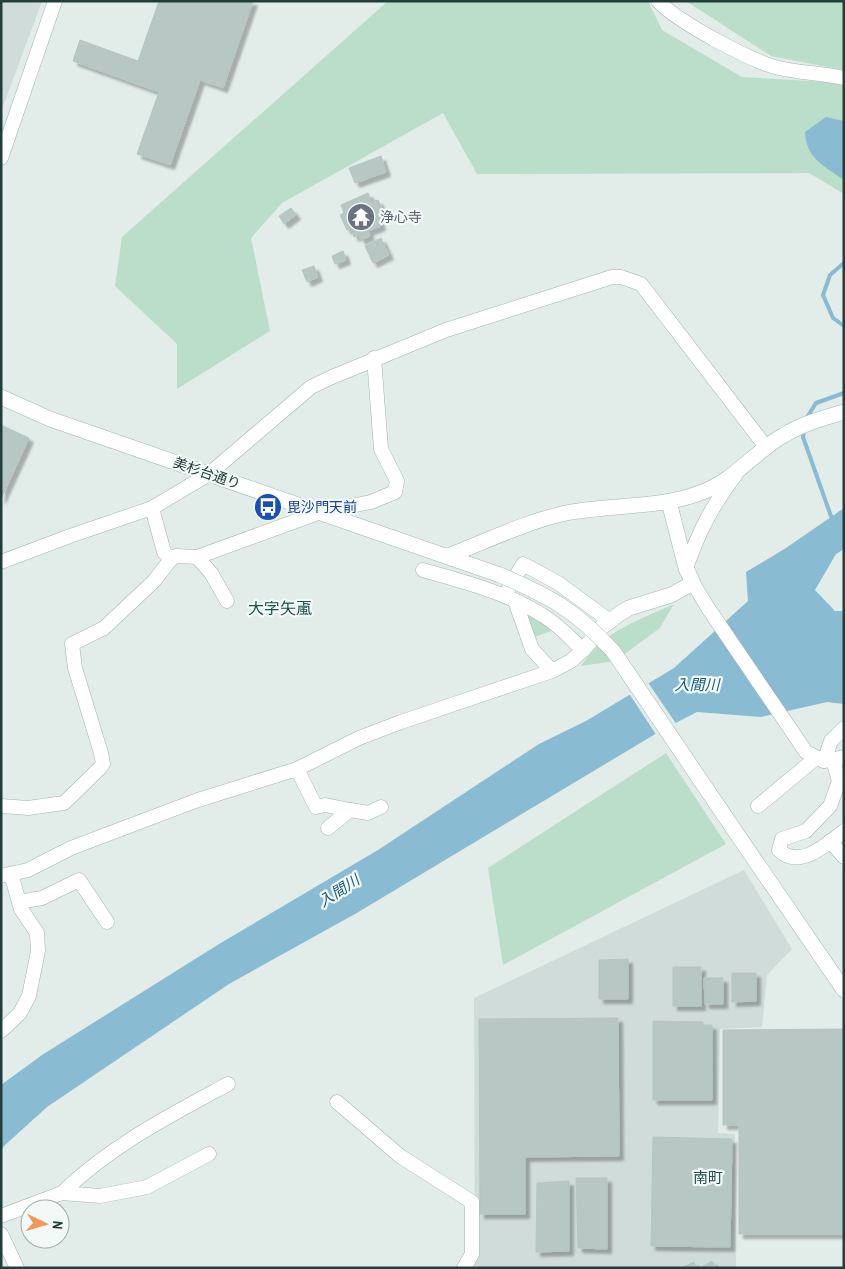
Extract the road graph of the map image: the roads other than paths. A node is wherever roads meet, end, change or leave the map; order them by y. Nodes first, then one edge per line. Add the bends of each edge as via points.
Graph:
1 (55, 1) edge
2 (658, 1) edge
3 (844, 78) edge
4 (1, 158) edge
5 (374, 358) junction
6 (1, 397) edge
7 (844, 412) edge
8 (766, 447) junction
9 (209, 474) junction
10 (736, 474) junction
11 (669, 502) junction
12 (152, 508) junction
13 (321, 512) junction
14 (448, 556) junction
15 (197, 557) junction
16 (171, 559) junction
17 (1, 562) edge
18 (686, 568) junction
19 (423, 570) dead end
20 (694, 583) junction
21 (510, 598) junction
22 (227, 601) dead end
23 (610, 621) junction
24 (583, 650) junction
25 (552, 671) junction
26 (844, 728) edge
27 (825, 758) edge
28 (297, 769) junction
29 (1, 806) edge
30 (381, 806) dead end
31 (758, 806) dead end
32 (350, 810) junction
33 (328, 828) dead end
34 (844, 831) edge
35 (830, 841) junction
36 (844, 857) edge
37 (6, 875) edge
38 (19, 902) junction
39 (107, 922) dead end
40 (844, 990) edge
41 (1, 1031) edge
42 (228, 1084) dead end
43 (337, 1102) dead end
44 (209, 1154) dead end
45 (62, 1193) junction
46 (1, 1216) edge
47 (1, 1234) edge
48 (17, 1268) edge
49 (464, 1268) edge

1 - 4 street
2 - 3 street via 670,14 751,58 776,68
5 - 8 street via 446,330 588,283 621,277 641,284
5 - 9 street via 311,387
5 - 13 street via 381,449 397,481 395,492 371,502
6 - 9 street, 美杉台通り via 50,419
7 - 8 street via 813,421
8 - 10 street
9 - 12 street
9 - 13 street, 美杉台通り
10 - 11 street via 702,492
10 - 18 street via 711,508
11 - 14 street via 546,518
11 - 18 street
12 - 16 street via 164,552
12 - 17 street
13 - 14 street, 美杉台通り
13 - 15 street
14 - 40 street, 美杉台通り, bridge via 540,592 591,627 613,651
15 - 16 street via 176,556
15 - 22 street
16 - 29 street via 154,581 104,628 72,644 75,668 103,764 64,803 28,808
18 - 20 street
19 - 21 street
20 - 23 street via 671,595 629,608
20 - 27 street via 708,608
21 - 23 street via 523,564 558,583
21 - 24 street via 542,615
21 - 25 street via 532,649
23 - 24 street
24 - 25 street
25 - 28 street via 359,738
26 - 27 street via 831,741
27 - 31 street
27 - 35 street via 839,781 830,806 806,831 782,839 779,850 792,858 804,857
28 - 32 street via 316,808 325,805
28 - 37 street via 198,800 71,848 28,870
30 - 32 street via 368,813
32 - 33 street
34 - 35 street
35 - 36 street
37 - 38 street
38 - 39 street via 42,898 80,880
38 - 41 street via 37,934 37,959 29,996 20,1012
42 - 45 street via 126,1141 88,1168
43 - 49 street via 400,1156 472,1202 472,1254
44 - 45 street via 146,1186 100,1196
45 - 46 street
47 - 48 street

